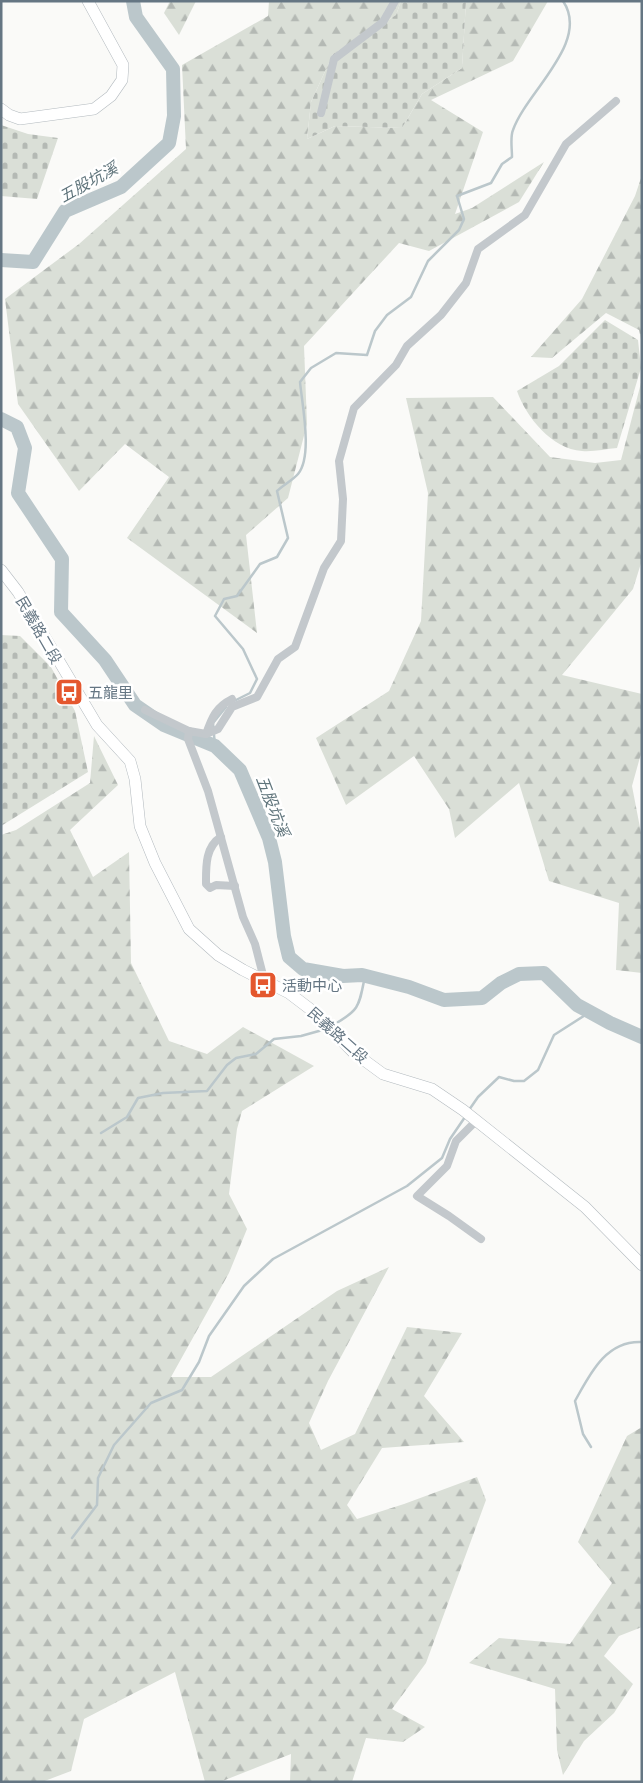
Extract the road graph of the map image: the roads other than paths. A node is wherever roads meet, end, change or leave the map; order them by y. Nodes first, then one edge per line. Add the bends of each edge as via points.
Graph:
1 (88, 1) edge
2 (395, 1) edge
3 (616, 101) dead end
4 (1, 109) edge
5 (321, 113) dead end
6 (1, 570) edge
7 (232, 699) dead end
8 (144, 710) dead end
9 (206, 734) junction
10 (188, 735) junction
11 (221, 838) junction
12 (236, 886) junction
13 (264, 979) junction
14 (471, 1115) junction
15 (481, 1239) dead end
16 (642, 1265) edge

1 - 4 main road via 123,65 122,80 111,96 94,109 20,119
2 - 5 street via 383,22 334,59
3 - 9 street via 566,144 525,214 478,249 466,283 441,315 407,346 396,365 354,408 339,460 343,499 341,541 324,568 301,635 295,647 278,659 257,697 232,707 218,729
6 - 13 main road, 民義路二段 via 18,592 97,724 130,761 140,826 189,929 218,955
7 - 9 street via 213,714
8 - 10 street
9 - 10 street
10 - 11 street
11 - 12 street
11 - 12 street via 212,843 206,884 210,888 216,885
12 - 13 street
13 - 14 main road, 民義路二段 via 289,993 353,1052 383,1074 432,1089
14 - 15 street via 456,1141 447,1166 417,1196
14 - 16 main road, 民義路二段 via 585,1207

